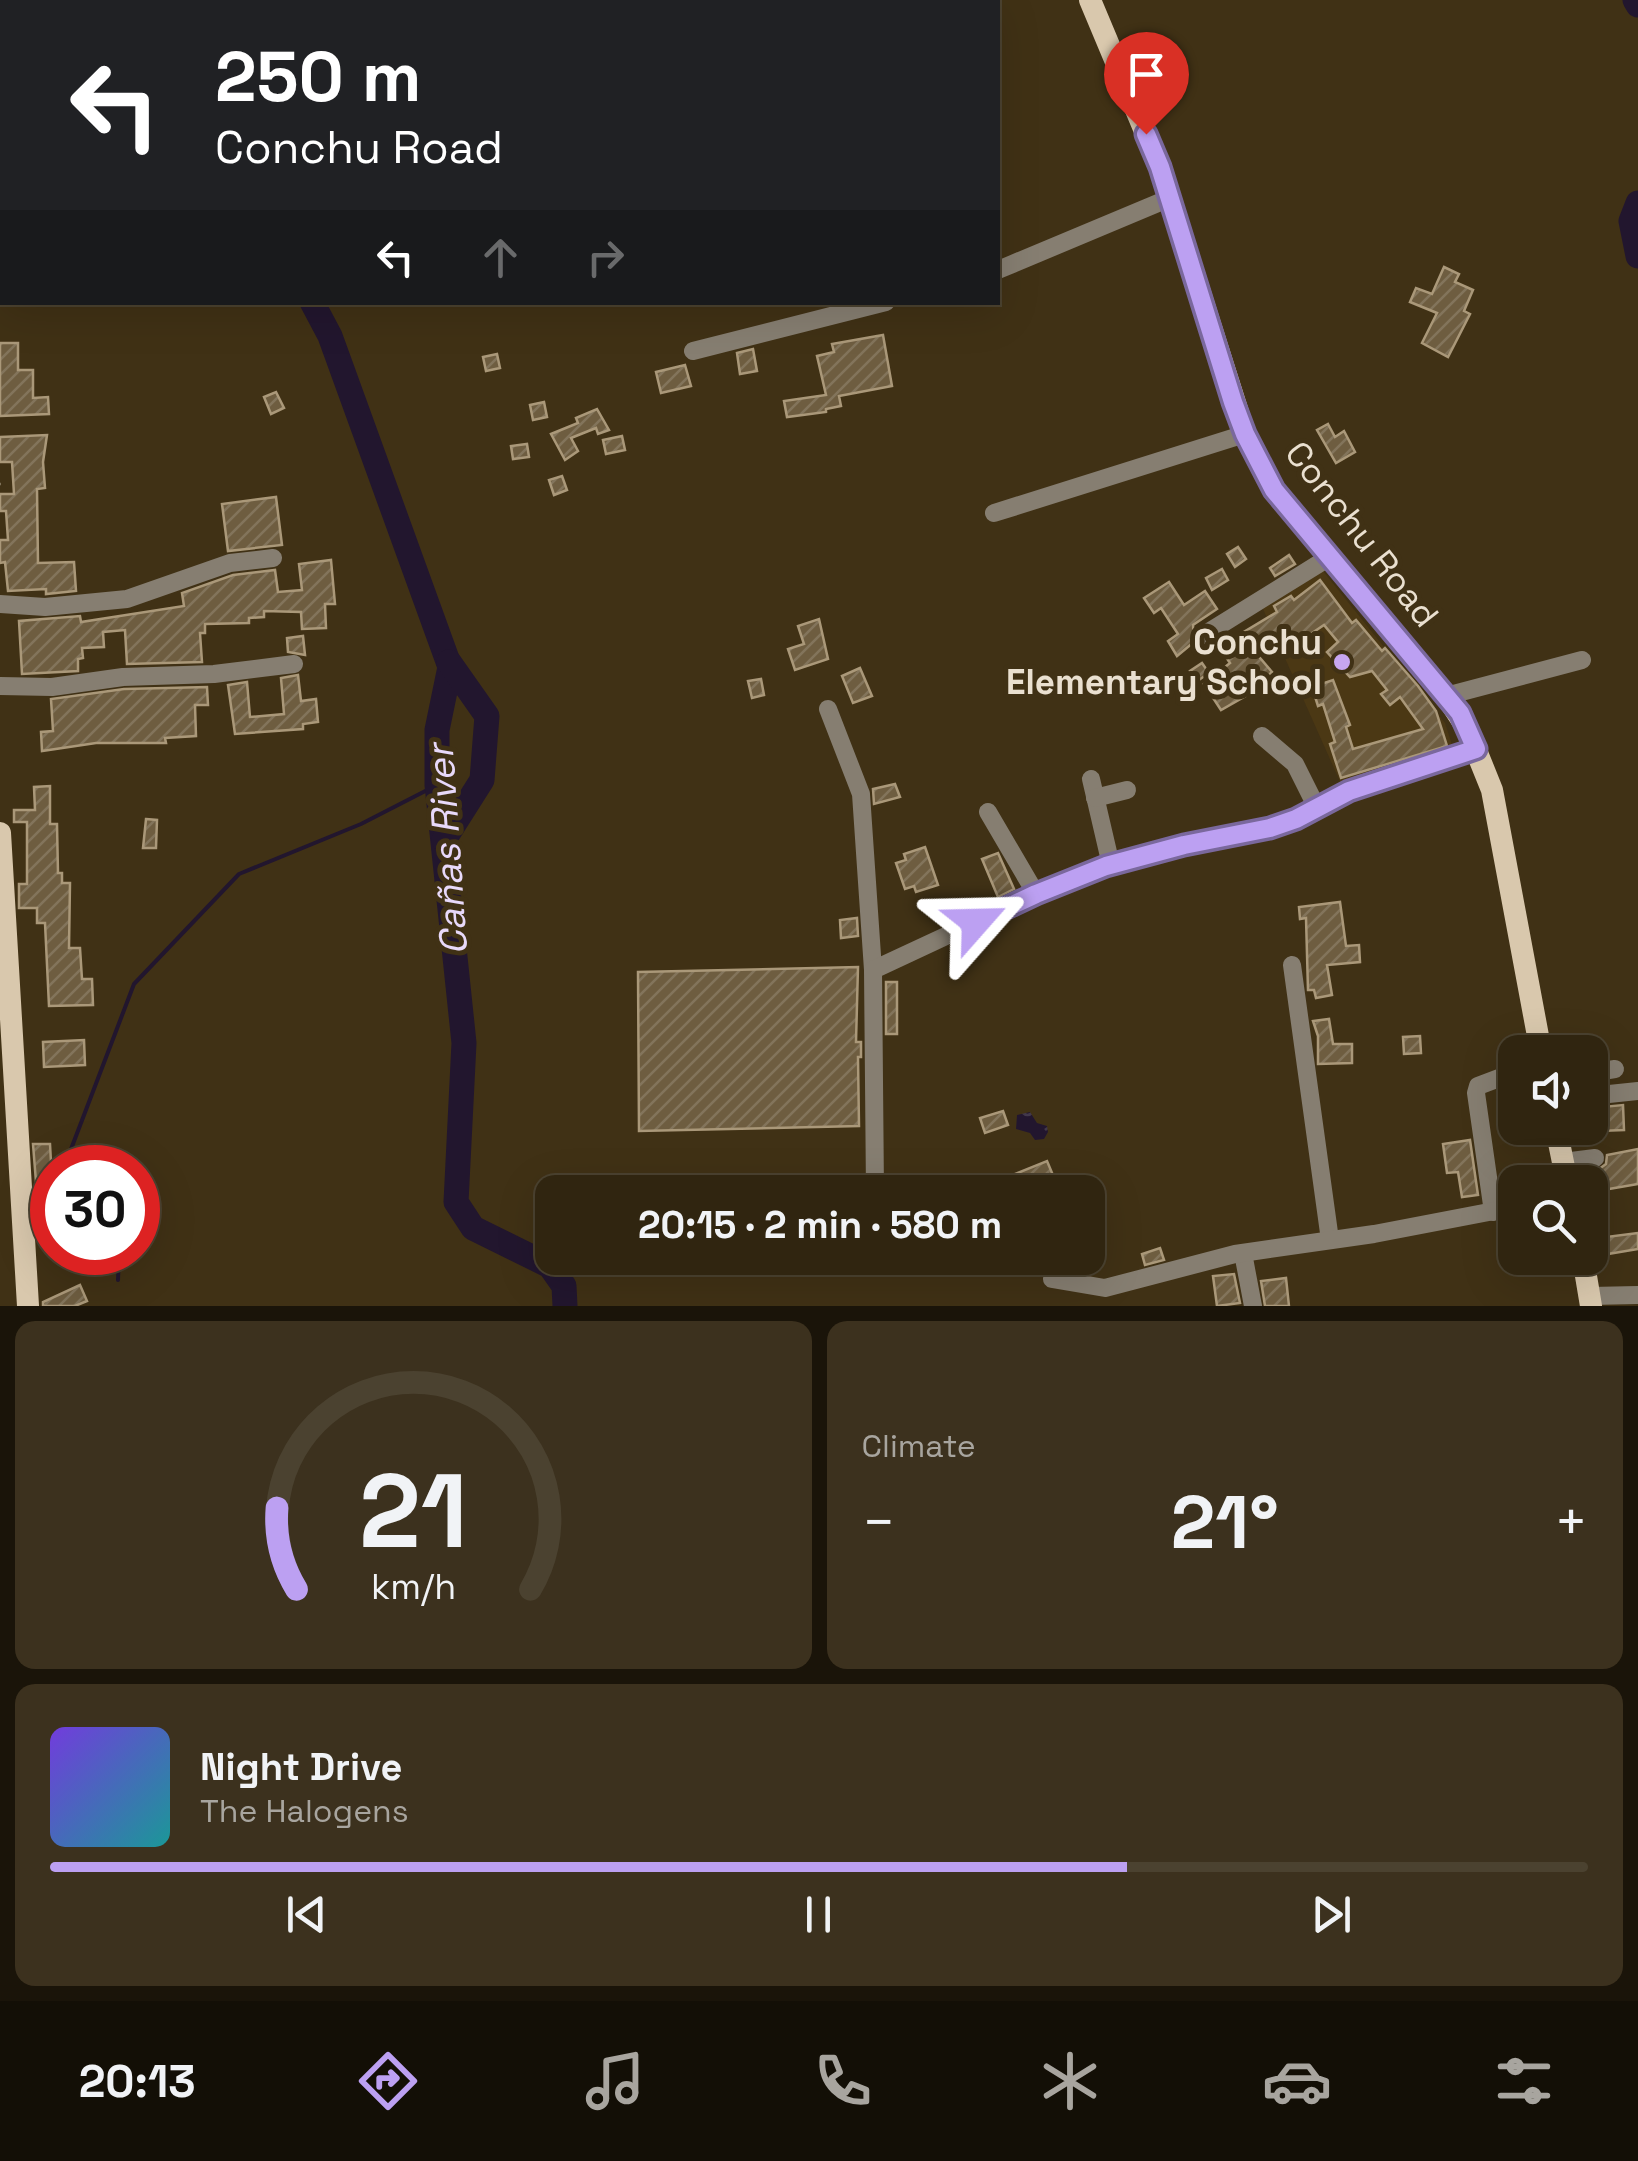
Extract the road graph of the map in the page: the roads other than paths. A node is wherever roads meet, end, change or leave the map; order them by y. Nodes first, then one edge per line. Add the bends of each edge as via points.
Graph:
1 (1090, 0) edge
2 (1170, 198) junction
3 (1000, 269) edge
4 (874, 305) edge
5 (693, 351) dead end
6 (1245, 434) junction
7 (994, 513) dead end
8 (273, 558) dead end
9 (1328, 558) junction
10 (0, 604) edge
11 (1204, 634) dead end
12 (1582, 660) dead end
13 (294, 664) dead end
14 (0, 686) edge
15 (1446, 696) junction
16 (828, 709) dead end
17 (1262, 736) dead end
18 (1476, 749) junction
19 (1127, 790) dead end
20 (1317, 808) junction
21 (988, 812) dead end
22 (0, 832) edge
23 (1110, 865) junction
24 (1036, 894) junction
25 (1292, 966) dead end
26 (873, 970) junction
27 (1538, 1035) edge
28 (1615, 1069) dead end
29 (1608, 1070) edge
30 (1498, 1078) edge
31 (1638, 1091) edge
32 (1608, 1094) edge
33 (1595, 1158) dead end
34 (1580, 1165) edge
35 (875, 1175) edge
36 (1498, 1211) edge
37 (1493, 1212) junction
38 (1330, 1240) junction
39 (1242, 1252) junction
40 (1586, 1275) edge
41 (1052, 1279) dead end
42 (1638, 1295) edge
43 (1591, 1301) edge
44 (28, 1306) edge
45 (1253, 1306) edge

1 - 2 main road, Conchu Road
2 - 3 street
2 - 6 main road, Conchu Road
4 - 5 street
6 - 7 street
6 - 9 main road, Conchu Road via 1274,490
8 - 10 street via 230,563 127,599
9 - 11 street
9 - 15 main road, Conchu Road
12 - 15 street
13 - 14 street
15 - 18 main road, Conchu Road
16 - 26 street via 862,794
17 - 20 street via 1295,764
18 - 20 street
18 - 27 main road, Conchu Road via 1492,790
19 - 23 street via 1093,788
20 - 23 street via 1270,828
21 - 24 street
22 - 44 main road
23 - 24 street
24 - 26 street
25 - 38 street
26 - 35 street
28 - 29 street
30 - 37 street via 1476,1093
31 - 32 street
33 - 34 street
36 - 37 street
37 - 38 street
38 - 39 street
39 - 41 street via 1105,1288
39 - 45 street
40 - 43 main road
42 - 43 street

